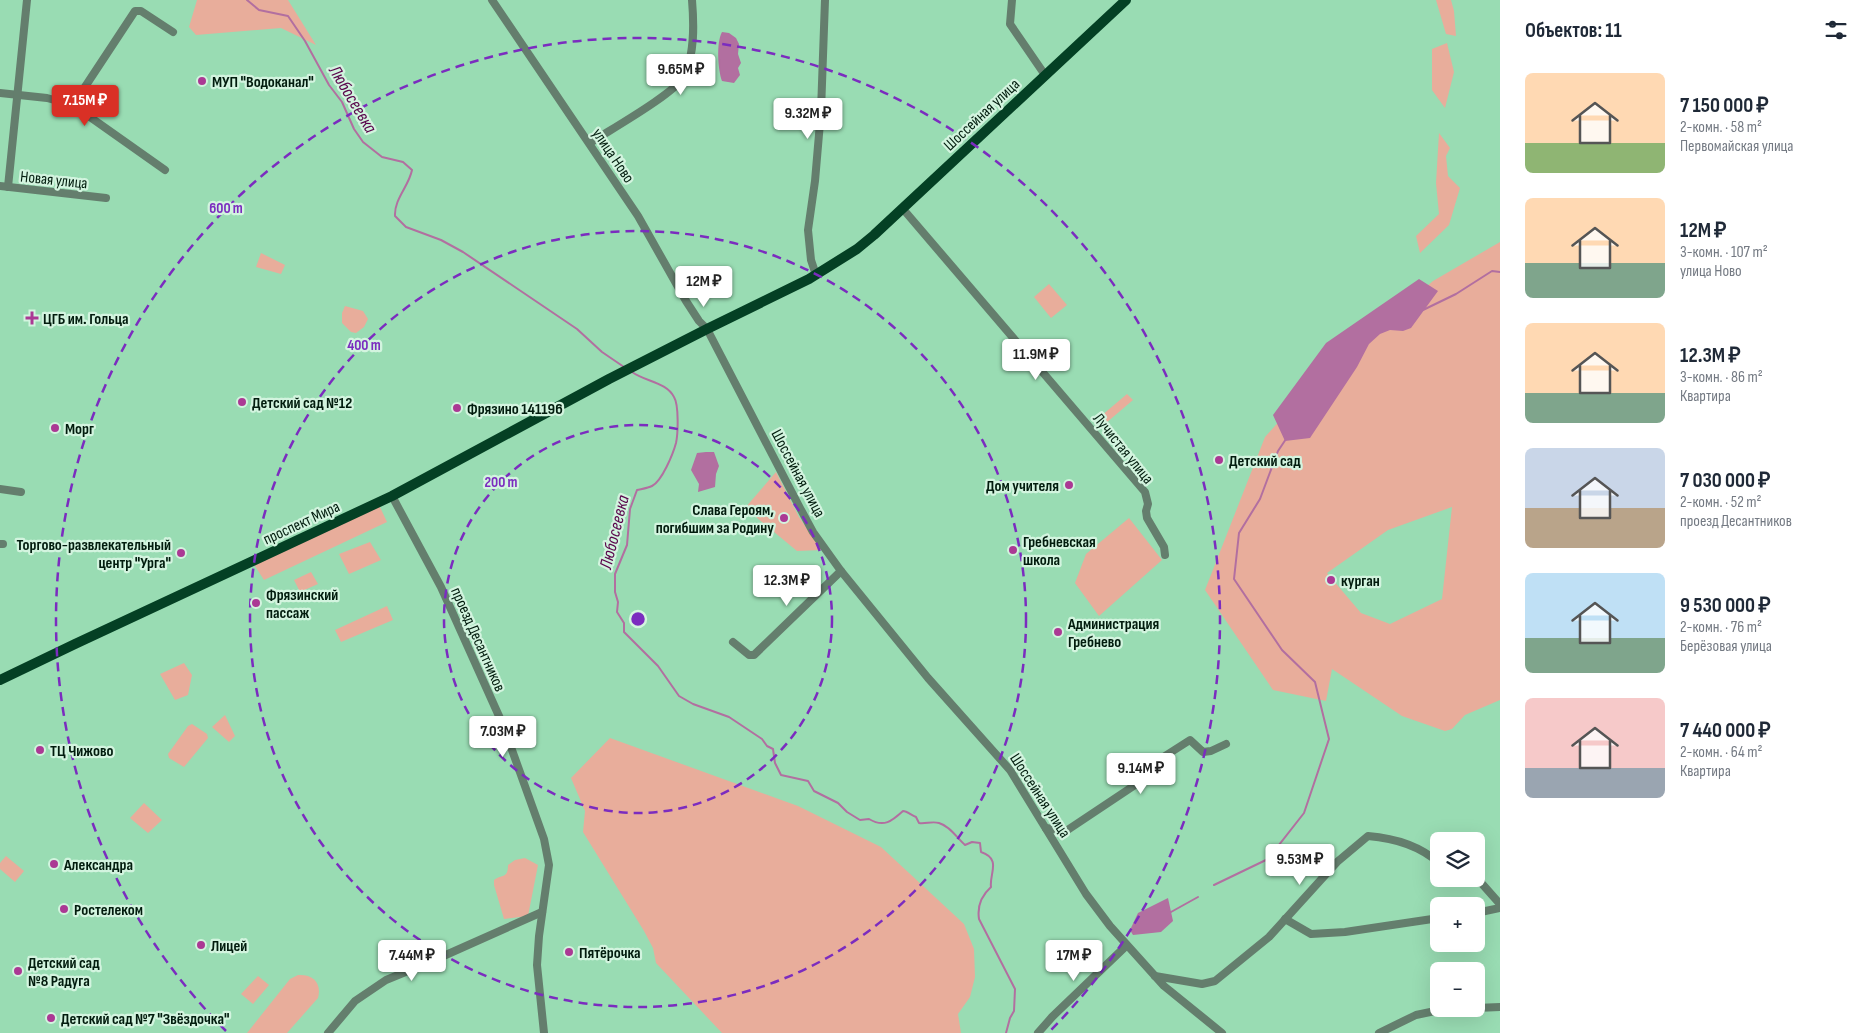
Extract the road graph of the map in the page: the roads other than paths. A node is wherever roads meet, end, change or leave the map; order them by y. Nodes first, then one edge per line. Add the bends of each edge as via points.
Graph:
1 (27, 0) edge
2 (492, 0) edge
3 (692, 0) edge
4 (825, 0) edge
5 (1012, 0) edge
6 (1126, 0) edge
7 (173, 32) dead end
8 (1045, 75) junction
9 (0, 94) edge
10 (17, 96) junction
11 (73, 105) junction
12 (590, 143) junction
13 (165, 170) dead end
14 (4, 187) edge
15 (106, 198) dead end
16 (903, 209) junction
17 (816, 275) junction
18 (707, 328) junction
19 (0, 489) edge
20 (21, 492) dead end
21 (392, 496) junction
22 (1165, 554) dead end
23 (841, 571) junction
24 (733, 642) dead end
25 (0, 680) edge
26 (1226, 744) dead end
27 (1046, 828) junction
28 (1430, 856) edge
29 (1485, 887) edge
30 (1500, 904) edge
31 (1500, 908) edge
32 (1485, 911) edge
33 (542, 912) junction
34 (1285, 919) junction
35 (1430, 919) edge
36 (1126, 946) junction
37 (1154, 976) junction
38 (1186, 982) junction
39 (1174, 995) junction
40 (1485, 1008) edge
41 (1500, 1008) edge
42 (1430, 1011) edge
43 (328, 1033) edge
44 (544, 1033) edge
45 (1038, 1033) edge
46 (1222, 1033) edge
47 (1378, 1033) edge

1 - 10 street
2 - 12 street, улица Ново
3 - 12 street via 692,44 683,78 665,95
4 - 17 street via 821,111 808,230
5 - 8 street via 1010,24
6 - 8 main road, Шоссейная улица
7 - 11 street via 141,11 135,11
8 - 16 main road, Шоссейная улица
9 - 10 street
10 - 11 street via 47,98
10 - 14 street
11 - 13 street
12 - 18 street, улица Ново via 638,216 686,301
14 - 15 street, Новая улица
16 - 17 main road, Шоссейная улица via 862,246
16 - 22 street, Лучистая улица via 1145,492 1147,518
17 - 18 main road, Шоссейная улица
18 - 21 main road, проспект Мира
18 - 23 street, Шоссейная улица via 813,532
19 - 20 street
21 - 25 main road, проспект Мира
21 - 33 street, проезд Десантников via 447,602 503,725 533,805 549,865
23 - 24 street via 754,655 749,655
23 - 27 street, Шоссейная улица via 928,678 1010,770
26 - 27 street via 1203,752 1190,740 1154,763 1138,783 1066,831
27 - 36 street, Шоссейная улица via 1086,894
28 - 34 street via 1385,837 1368,836 1337,862
29 - 30 street
31 - 32 street
33 - 43 street via 386,980 355,1002
33 - 44 street, проезд Десантников via 537,965
34 - 35 street via 1311,934
34 - 38 street via 1215,981 1202,984
36 - 37 street, Шоссейная улица
36 - 45 street
37 - 38 street
37 - 39 street, Шоссейная улица
38 - 39 street
39 - 46 street, Шоссейная улица
40 - 41 street
42 - 47 street

